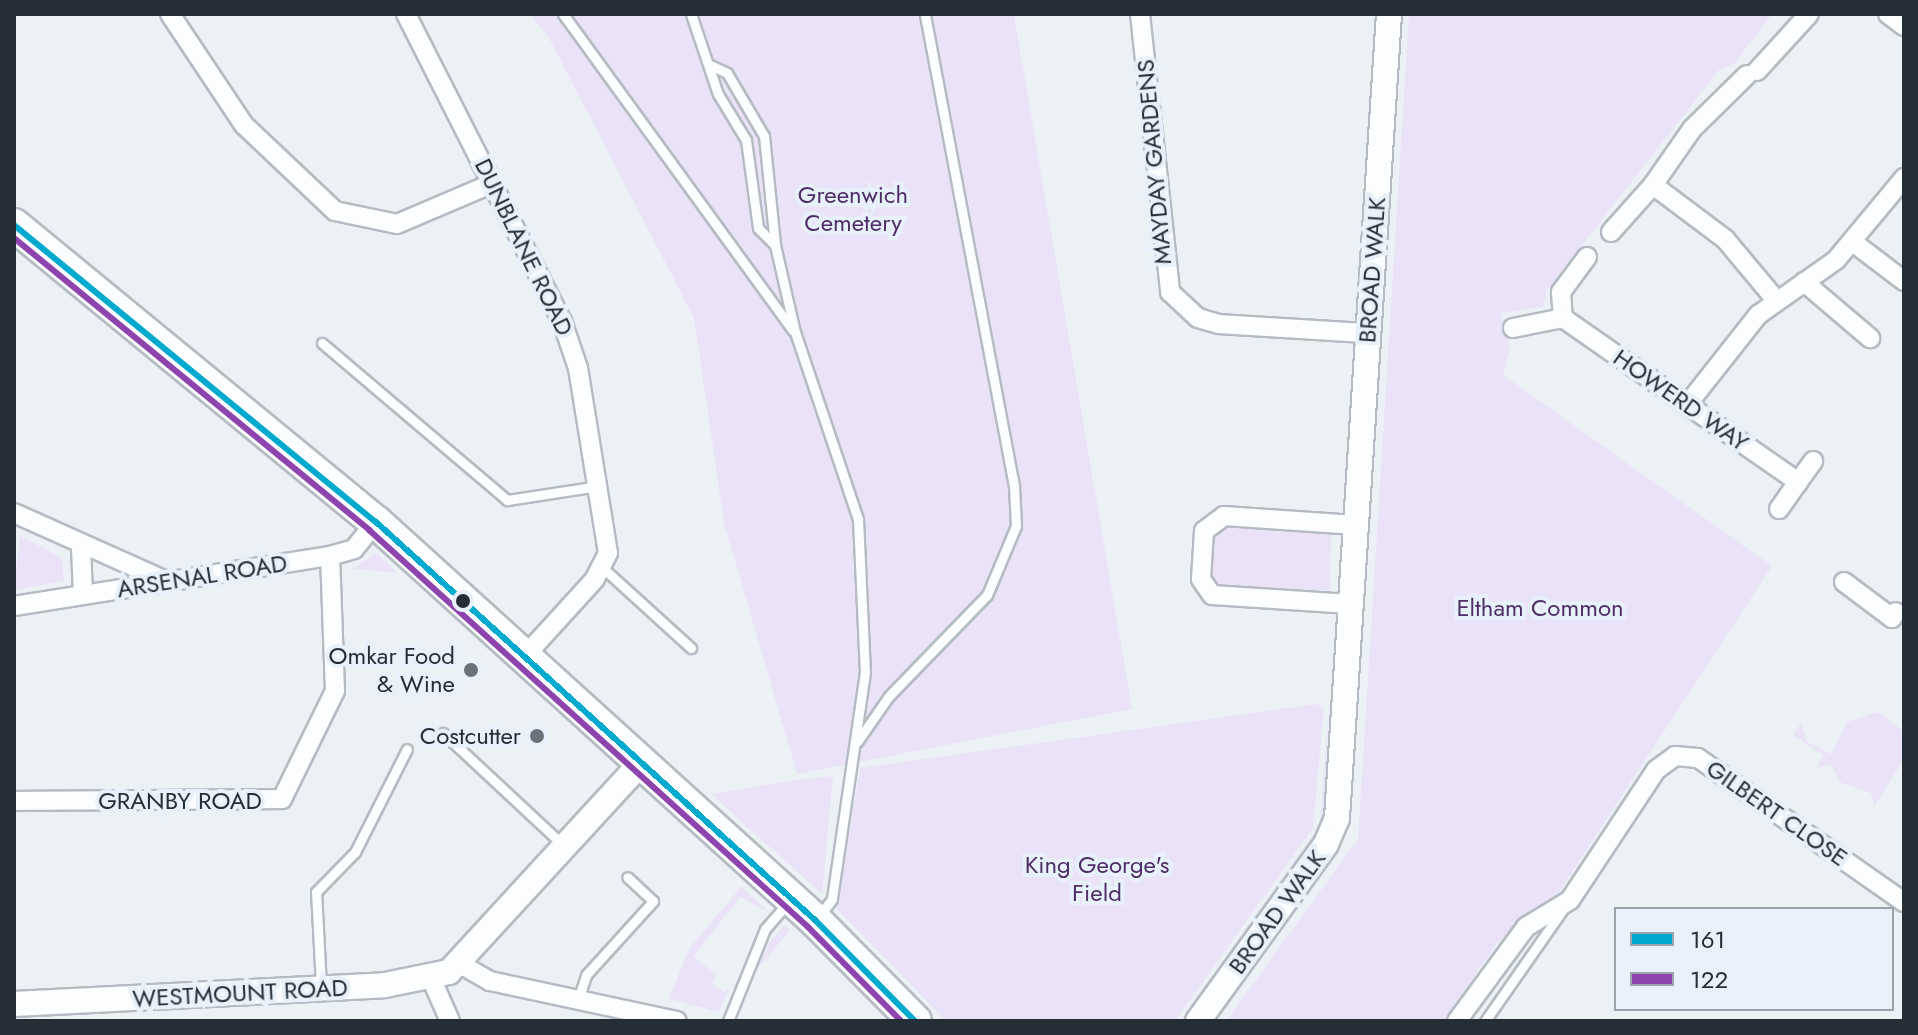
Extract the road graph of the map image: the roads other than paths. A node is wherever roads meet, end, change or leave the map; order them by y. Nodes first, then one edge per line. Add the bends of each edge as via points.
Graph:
1 (170, 14) edge
2 (406, 14) edge
3 (563, 14) edge
4 (691, 14) edge
5 (925, 14) edge
6 (1140, 14) edge
7 (1389, 14) edge
8 (1809, 14) edge
9 (1888, 14) edge
10 (1904, 26) edge
11 (708, 64) junction
12 (1904, 178) edge
13 (493, 183) junction
14 (1653, 185) junction
15 (14, 225) edge
16 (1611, 232) dead end
17 (1854, 243) junction
18 (775, 245) junction
19 (1587, 257) dead end
20 (1904, 281) edge
21 (1804, 282) junction
22 (1776, 300) junction
23 (1563, 318) junction
24 (1513, 328) dead end
25 (795, 332) junction
26 (1368, 333) junction
27 (1870, 338) dead end
28 (322, 343) dead end
29 (1687, 405) junction
30 (1813, 461) dead end
31 (1798, 482) junction
32 (598, 486) junction
33 (1779, 509) dead end
34 (14, 513) edge
35 (376, 522) junction
36 (1356, 525) junction
37 (81, 547) junction
38 (330, 556) junction
39 (603, 568) junction
40 (167, 581) junction
41 (1844, 582) dead end
42 (83, 594) junction
43 (1350, 604) junction
44 (14, 606) edge
45 (1896, 612) dead end
46 (691, 648) dead end
47 (525, 656) junction
48 (443, 733) dead end
49 (856, 743) junction
50 (407, 749) dead end
51 (640, 764) junction
52 (14, 801) edge
53 (566, 847) junction
54 (627, 877) dead end
55 (1570, 900) junction
56 (1904, 902) edge
57 (803, 910) junction
58 (462, 965) junction
59 (431, 978) junction
60 (321, 990) junction
61 (579, 997) junction
62 (14, 1004) edge
63 (450, 1021) edge
64 (677, 1021) edge
65 (728, 1021) edge
66 (915, 1021) edge
67 (1198, 1021) edge
68 (1457, 1021) edge
69 (1485, 1021) edge

1 - 13 street via 244,125 335,211 397,224
2 - 13 street, DUNBLANE ROAD
3 - 25 lane
4 - 11 lane
5 - 49 lane via 1014,486 1016,526 987,595 889,696
6 - 26 street, MAYDAY GARDENS via 1170,292 1198,318 1219,324
7 - 26 street, BROAD WALK
8 - 14 street via 1692,129
9 - 10 street
11 - 18 lane via 746,140 758,228
11 - 18 lane via 727,73 764,136
12 - 17 street
13 - 32 street, DUNBLANE ROAD via 572,344
14 - 16 street
14 - 22 street via 1725,239
15 - 35 highway
17 - 20 street
17 - 21 street
18 - 25 lane
19 - 23 street via 1561,292
21 - 22 street
21 - 27 street
22 - 29 street
23 - 24 street
23 - 29 street, HOWERD WAY
25 - 49 lane via 858,519 865,672
26 - 36 street, BROAD WALK
28 - 32 lane via 507,500
29 - 31 street, HOWERD WAY
30 - 31 street
31 - 33 street
32 - 39 street, DUNBLANE ROAD via 607,539
34 - 37 street
35 - 38 street, ARSENAL ROAD via 354,549
35 - 47 highway
36 - 43 street, BROAD WALK
36 - 43 street via 1224,516 1204,531 1201,579 1212,595
37 - 40 street
37 - 42 street
38 - 40 street, ARSENAL ROAD
38 - 52 street, GRANBY ROAD via 335,691 282,799
39 - 46 lane
39 - 47 street
40 - 42 street, ARSENAL ROAD
41 - 45 street via 1892,618
42 - 44 street, ARSENAL ROAD
43 - 67 street, BROAD WALK via 1334,831
47 - 51 highway
48 - 53 lane
49 - 57 lane via 832,899
50 - 60 lane via 355,852 316,892
51 - 53 street, WESTMOUNT ROAD
51 - 57 highway
53 - 58 street, WESTMOUNT ROAD
54 - 61 lane via 653,901 586,975
55 - 56 street, GILBERT CLOSE via 1656,770 1687,756
55 - 68 street, GILBERT CLOSE via 1526,927
55 - 69 lane, GILBERT CLOSE
57 - 65 lane via 765,929
57 - 66 highway
58 - 59 street, WESTMOUNT ROAD
58 - 61 street via 490,981
59 - 60 street, WESTMOUNT ROAD
59 - 63 street
60 - 62 street, WESTMOUNT ROAD
61 - 64 street

